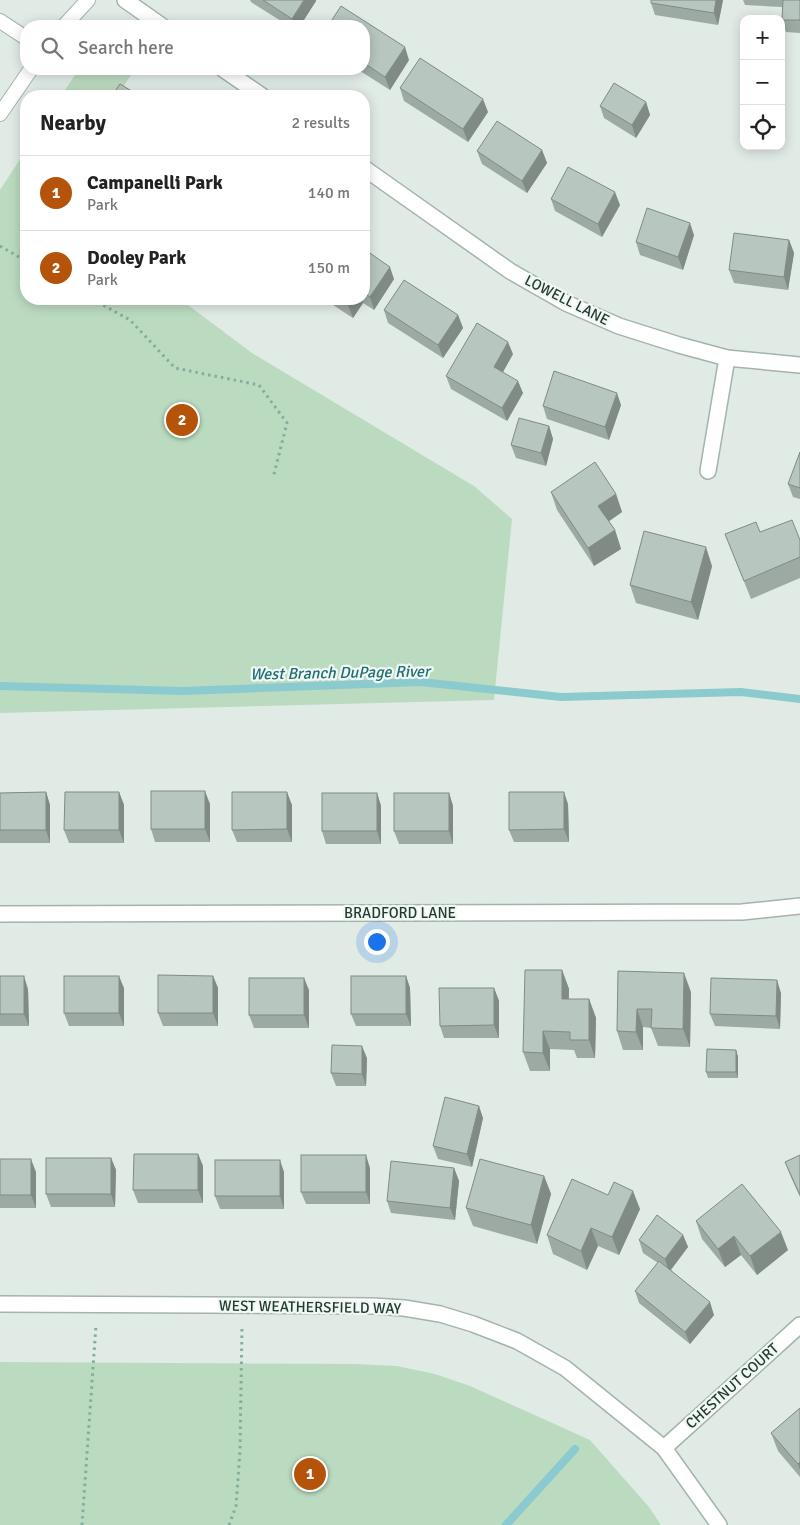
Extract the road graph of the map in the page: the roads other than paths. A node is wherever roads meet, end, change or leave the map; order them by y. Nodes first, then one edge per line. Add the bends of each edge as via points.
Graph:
1 (88, 0) edge
2 (125, 0) edge
3 (70, 20) edge
4 (153, 20) edge
5 (0, 21) edge
6 (20, 34) edge
7 (26, 75) edge
8 (232, 75) edge
9 (253, 90) edge
10 (0, 114) edge
11 (370, 172) edge
12 (727, 358) junction
13 (800, 365) edge
14 (708, 471) dead end
15 (800, 906) edge
16 (0, 914) edge
17 (0, 1304) edge
18 (800, 1325) edge
19 (664, 1448) junction
20 (719, 1525) edge

1 - 3 lane
2 - 4 street
5 - 6 lane
7 - 10 lane
8 - 9 street
11 - 12 street, LOWELL LANE via 510,271 566,303 619,326
12 - 13 street, LOWELL LANE
12 - 14 street
15 - 16 street, BRADFORD LANE via 742,912
17 - 19 street, WEST WEATHERSFIELD WAY via 373,1306 440,1314 517,1341 565,1368
18 - 19 street, CHESTNUT COURT
19 - 20 street, WEST WEATHERSFIELD WAY

